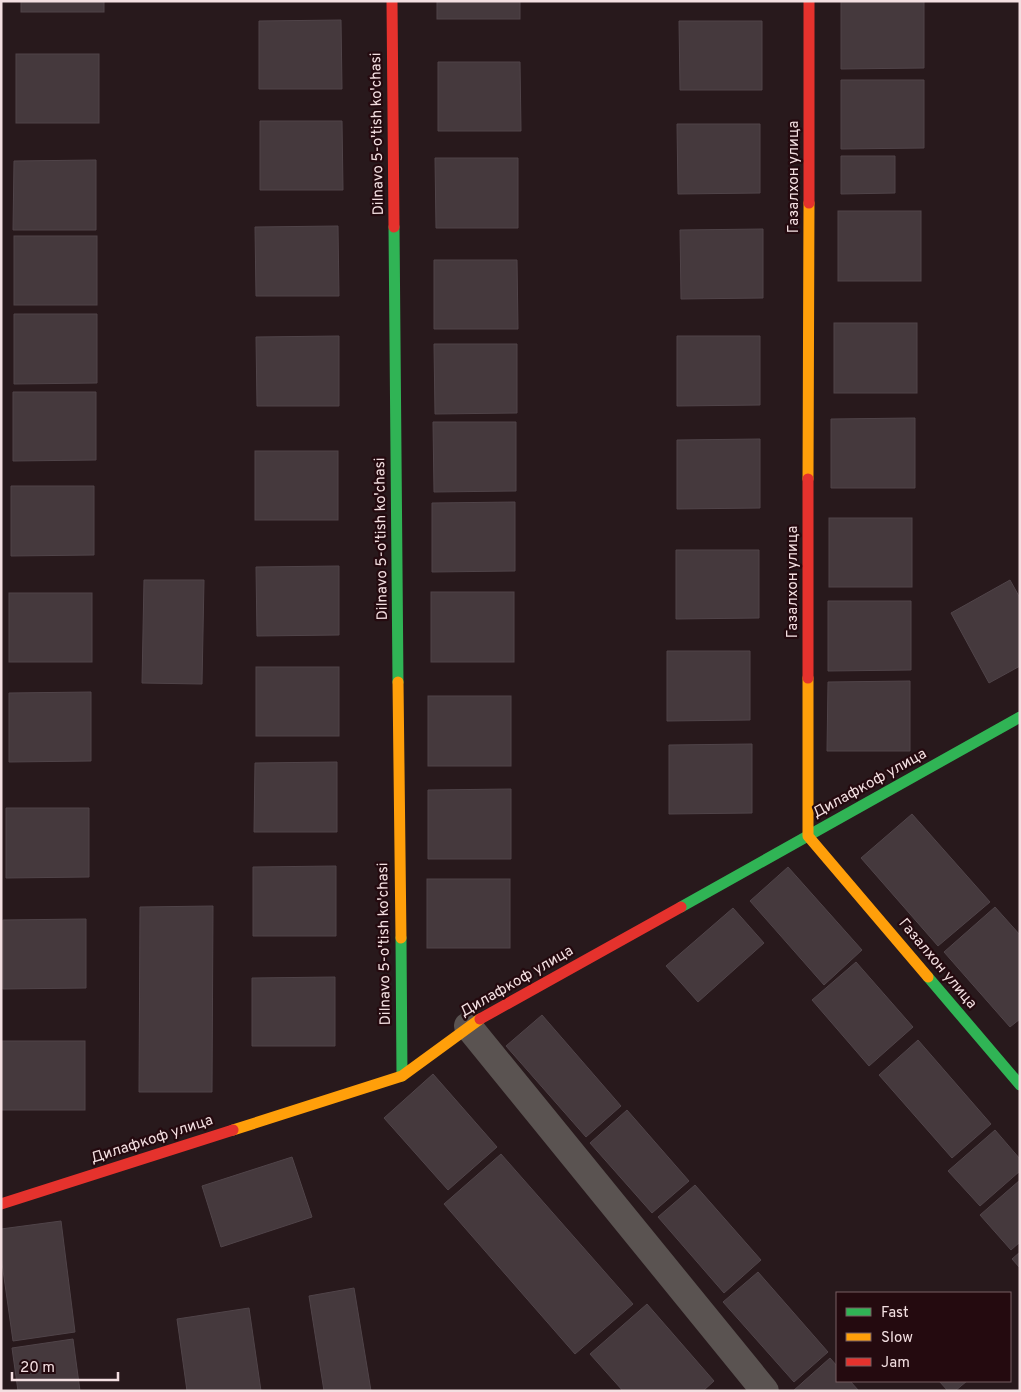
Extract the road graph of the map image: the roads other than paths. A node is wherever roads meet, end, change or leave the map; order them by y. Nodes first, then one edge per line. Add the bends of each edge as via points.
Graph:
1 (392, 1) edge
2 (809, 1) edge
3 (1020, 717) edge
4 (808, 836) junction
5 (468, 1026) junction
6 (402, 1076) junction
7 (1020, 1085) edge
8 (1, 1204) edge
9 (765, 1391) edge

1 - 6 street, Dilnavo 5-o'tish ko'chasi
2 - 4 street, Газалхон улица
3 - 4 street, Дилафкоф улица
4 - 5 street, Дилафкоф улица
4 - 7 street, Газалхон улица
5 - 6 street, Дилафкоф улица
5 - 9 street
6 - 8 street, Дилафкоф улица

